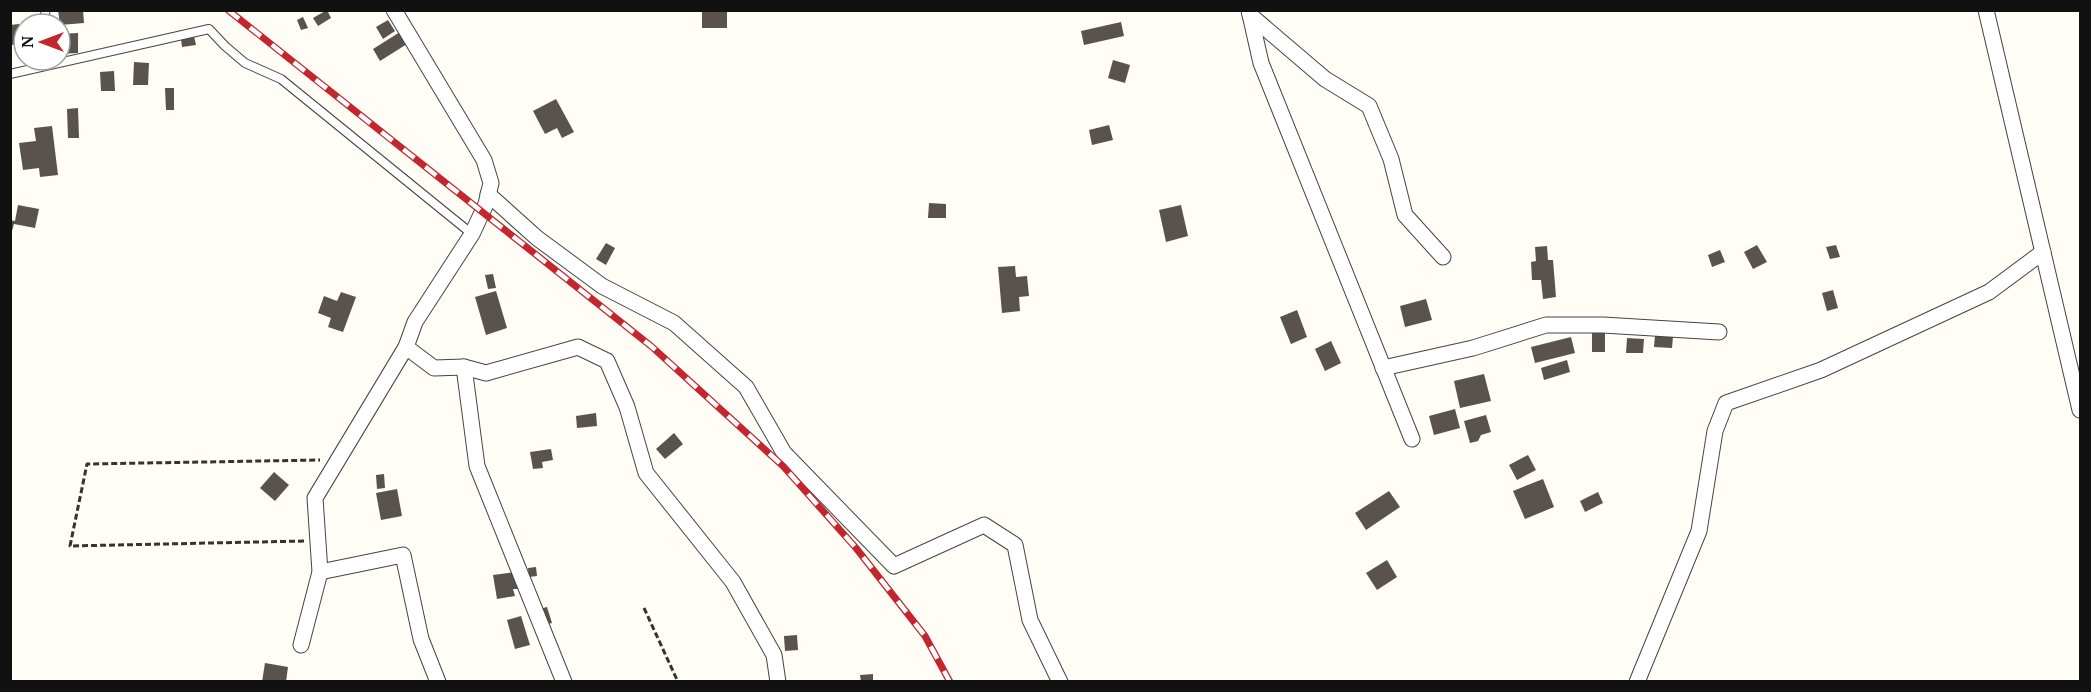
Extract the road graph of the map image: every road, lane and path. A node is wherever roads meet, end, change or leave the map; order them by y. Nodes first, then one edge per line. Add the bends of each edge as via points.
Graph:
1 (394, 10) edge
2 (1986, 10) edge
3 (1249, 13) edge
4 (72, 57) edge
5 (488, 194) junction
6 (472, 234) junction
7 (2043, 252) junction
8 (1443, 257) dead end
9 (1719, 332) dead end
10 (406, 347) junction
11 (464, 367) junction
12 (1383, 368) junction
13 (2080, 410) edge
14 (1412, 439) dead end
15 (337, 460) junction
16 (318, 540) junction
17 (320, 572) junction
18 (644, 608) dead end
19 (301, 645) dead end
20 (438, 681) edge
21 (564, 681) edge
22 (678, 681) edge
23 (778, 681) edge
24 (1060, 681) edge
25 (1636, 681) edge

1 - 5 street via 484,160 491,183
2 - 7 street
3 - 8 street via 1325,79 1369,106 1391,159 1405,215
3 - 12 street via 1262,63
4 - 6 lane via 209,30 244,63 281,79
5 - 6 street
5 - 24 street via 537,238 602,286 674,323 746,387 784,453 894,566 984,525 1015,545 1030,620
6 - 10 street via 415,322
7 - 13 street
7 - 25 street via 1989,292 1821,370 1726,403 1715,431 1699,531
9 - 12 street via 1546,325 1473,348
10 - 11 street via 434,368
10 - 15 street
11 - 21 street via 477,466
11 - 23 street via 486,373 578,347 606,362 627,407 646,473 734,582 774,655
12 - 14 street
15 - 16 street via 315,498
15 - 16 path via 87,464 70,546
16 - 17 street
17 - 19 street
17 - 20 street via 403,555 421,639
18 - 22 path

